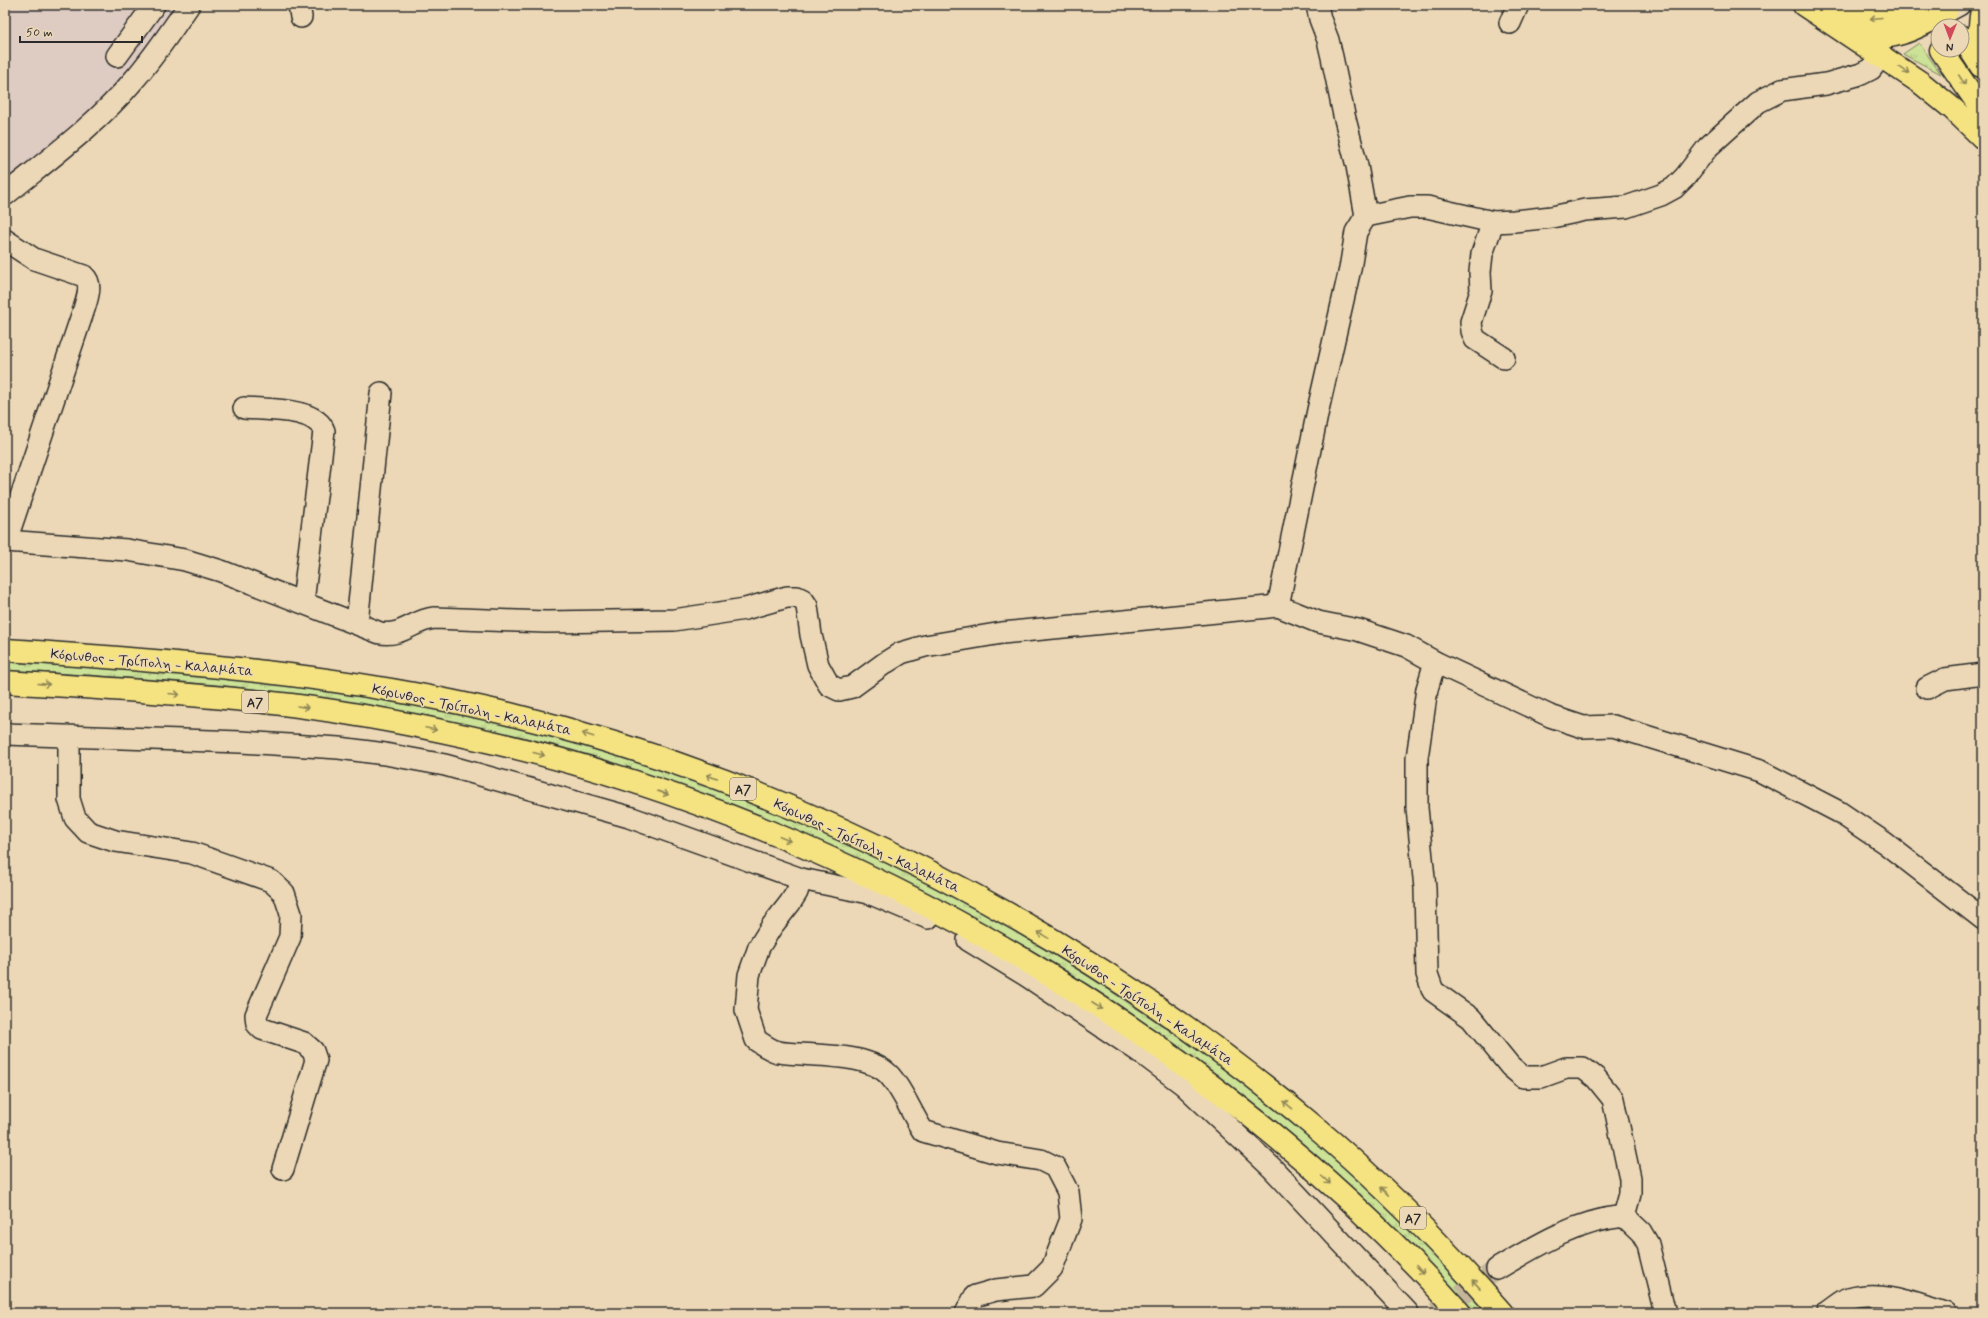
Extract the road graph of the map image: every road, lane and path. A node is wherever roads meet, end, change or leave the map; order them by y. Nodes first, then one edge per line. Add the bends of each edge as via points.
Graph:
1 (154, 5) edge
2 (189, 5) edge
3 (1317, 5) edge
4 (1811, 6) edge
5 (1983, 6) edge
6 (1916, 10) edge
7 (1950, 12) edge
8 (1930, 32) edge
9 (1847, 34) junction
10 (1970, 49) edge
11 (117, 56) dead end
12 (1882, 56) junction
13 (1947, 58) edge
14 (1983, 62) edge
15 (1983, 69) edge
16 (1983, 111) edge
17 (1983, 138) edge
18 (5, 195) edge
19 (1366, 216) junction
20 (1493, 222) junction
21 (5, 240) edge
22 (1504, 358) dead end
23 (381, 393) dead end
24 (244, 408) dead end
25 (5, 541) edge
26 (302, 602) junction
27 (1278, 606) junction
28 (357, 623) junction
29 (5, 650) edge
30 (1436, 662) junction
31 (1983, 674) edge
32 (5, 682) edge
33 (1927, 688) dead end
34 (5, 734) edge
35 (69, 737) junction
36 (801, 879) junction
37 (1983, 919) edge
38 (283, 1169) dead end
39 (1624, 1216) junction
40 (1496, 1269) tunnel mouth
41 (966, 1313) edge
42 (1408, 1313) edge
43 (1460, 1313) edge
44 (1502, 1313) edge
45 (1665, 1313) edge
46 (1828, 1313) edge
47 (1947, 1313) edge

1 - 11 street
2 - 18 street via 150,61 118,97 77,136
3 - 19 street via 1332,57
6 -> 4 main road via 1863,19 1832,15
4 - 9 main road
5 - 14 main road via 1980,37
6 - 7 main road
6 - 8 main road
6 - 9 main road via 1904,34 1885,38 1863,38
9 - 12 main road
10 - 15 main road
12 -> 17 main road via 1939,96
12 - 20 street via 1861,74 1826,84 1782,90 1758,102 1713,142 1674,188 1661,195 1626,207 1585,210 1532,220
13 -> 16 main road
19 - 20 street via 1410,207 1426,207
19 - 27 street via 1356,232
20 - 22 street via 1482,254 1481,290 1471,322 1475,339
21 - 25 street via 34,258 84,276 88,287 84,309
23 - 28 street
24 - 26 street via 305,414 316,418 324,430
25 - 26 street via 94,546 166,556 221,571
26 - 28 street
27 - 28 street via 1002,633 925,646 901,654 852,687 839,690 829,685 818,665 806,606 803,600 797,597 745,609 674,620 546,622 445,617 428,618 406,630 390,634
27 - 30 street via 1318,622 1358,630 1406,646
44 -> 29 main road, Κόρινθος - Τρίπολη - Καλαμάτα / Α7 via 1433,1237 1365,1172 1318,1129 1210,1044 1083,959 1009,915 934,874 846,832 767,798 640,752 576,732 437,698 299,675 229,667
30 - 37 street via 1550,716 1583,727 1613,726 1760,771 1839,812 1885,843
30 - 39 street via 1427,689 1417,758 1417,808 1425,888 1427,974 1433,991 1471,1018 1510,1066 1524,1077 1541,1077 1566,1068 1583,1068 1596,1078 1612,1100 1630,1178 1630,1194
31 - 33 street via 1945,679
32 -> 43 main road, Κόρινθος - Τρίπολη - Καλαμάτα / Α7 via 165,693 294,706 424,728 502,745 633,782 718,812 826,857 920,902 992,942 1068,988 1192,1070 1298,1153 1382,1231
34 - 35 street
35 - 36 street via 241,742 339,748 385,754 445,766 629,817
35 - 38 street via 69,799 75,818 88,832 114,841 192,853 271,881 284,893 291,914 290,937 256,1015 257,1024 262,1029 304,1043 313,1051 316,1060
36 - 41 street via 794,898 759,947 749,975 746,1010 756,1040 776,1051 848,1058 872,1064 889,1075 904,1095 923,1132 997,1153 1041,1160 1055,1167 1068,1192 1071,1220 1052,1268 1034,1286 996,1290 975,1296
36 - 42 street via 869,893 931,920 1027,976 1140,1052 1184,1085 1272,1168
39 - 40 street via 1603,1218 1577,1226 1544,1241
39 - 45 street via 1648,1244
46 - 47 street via 1848,1300 1867,1296 1886,1297

